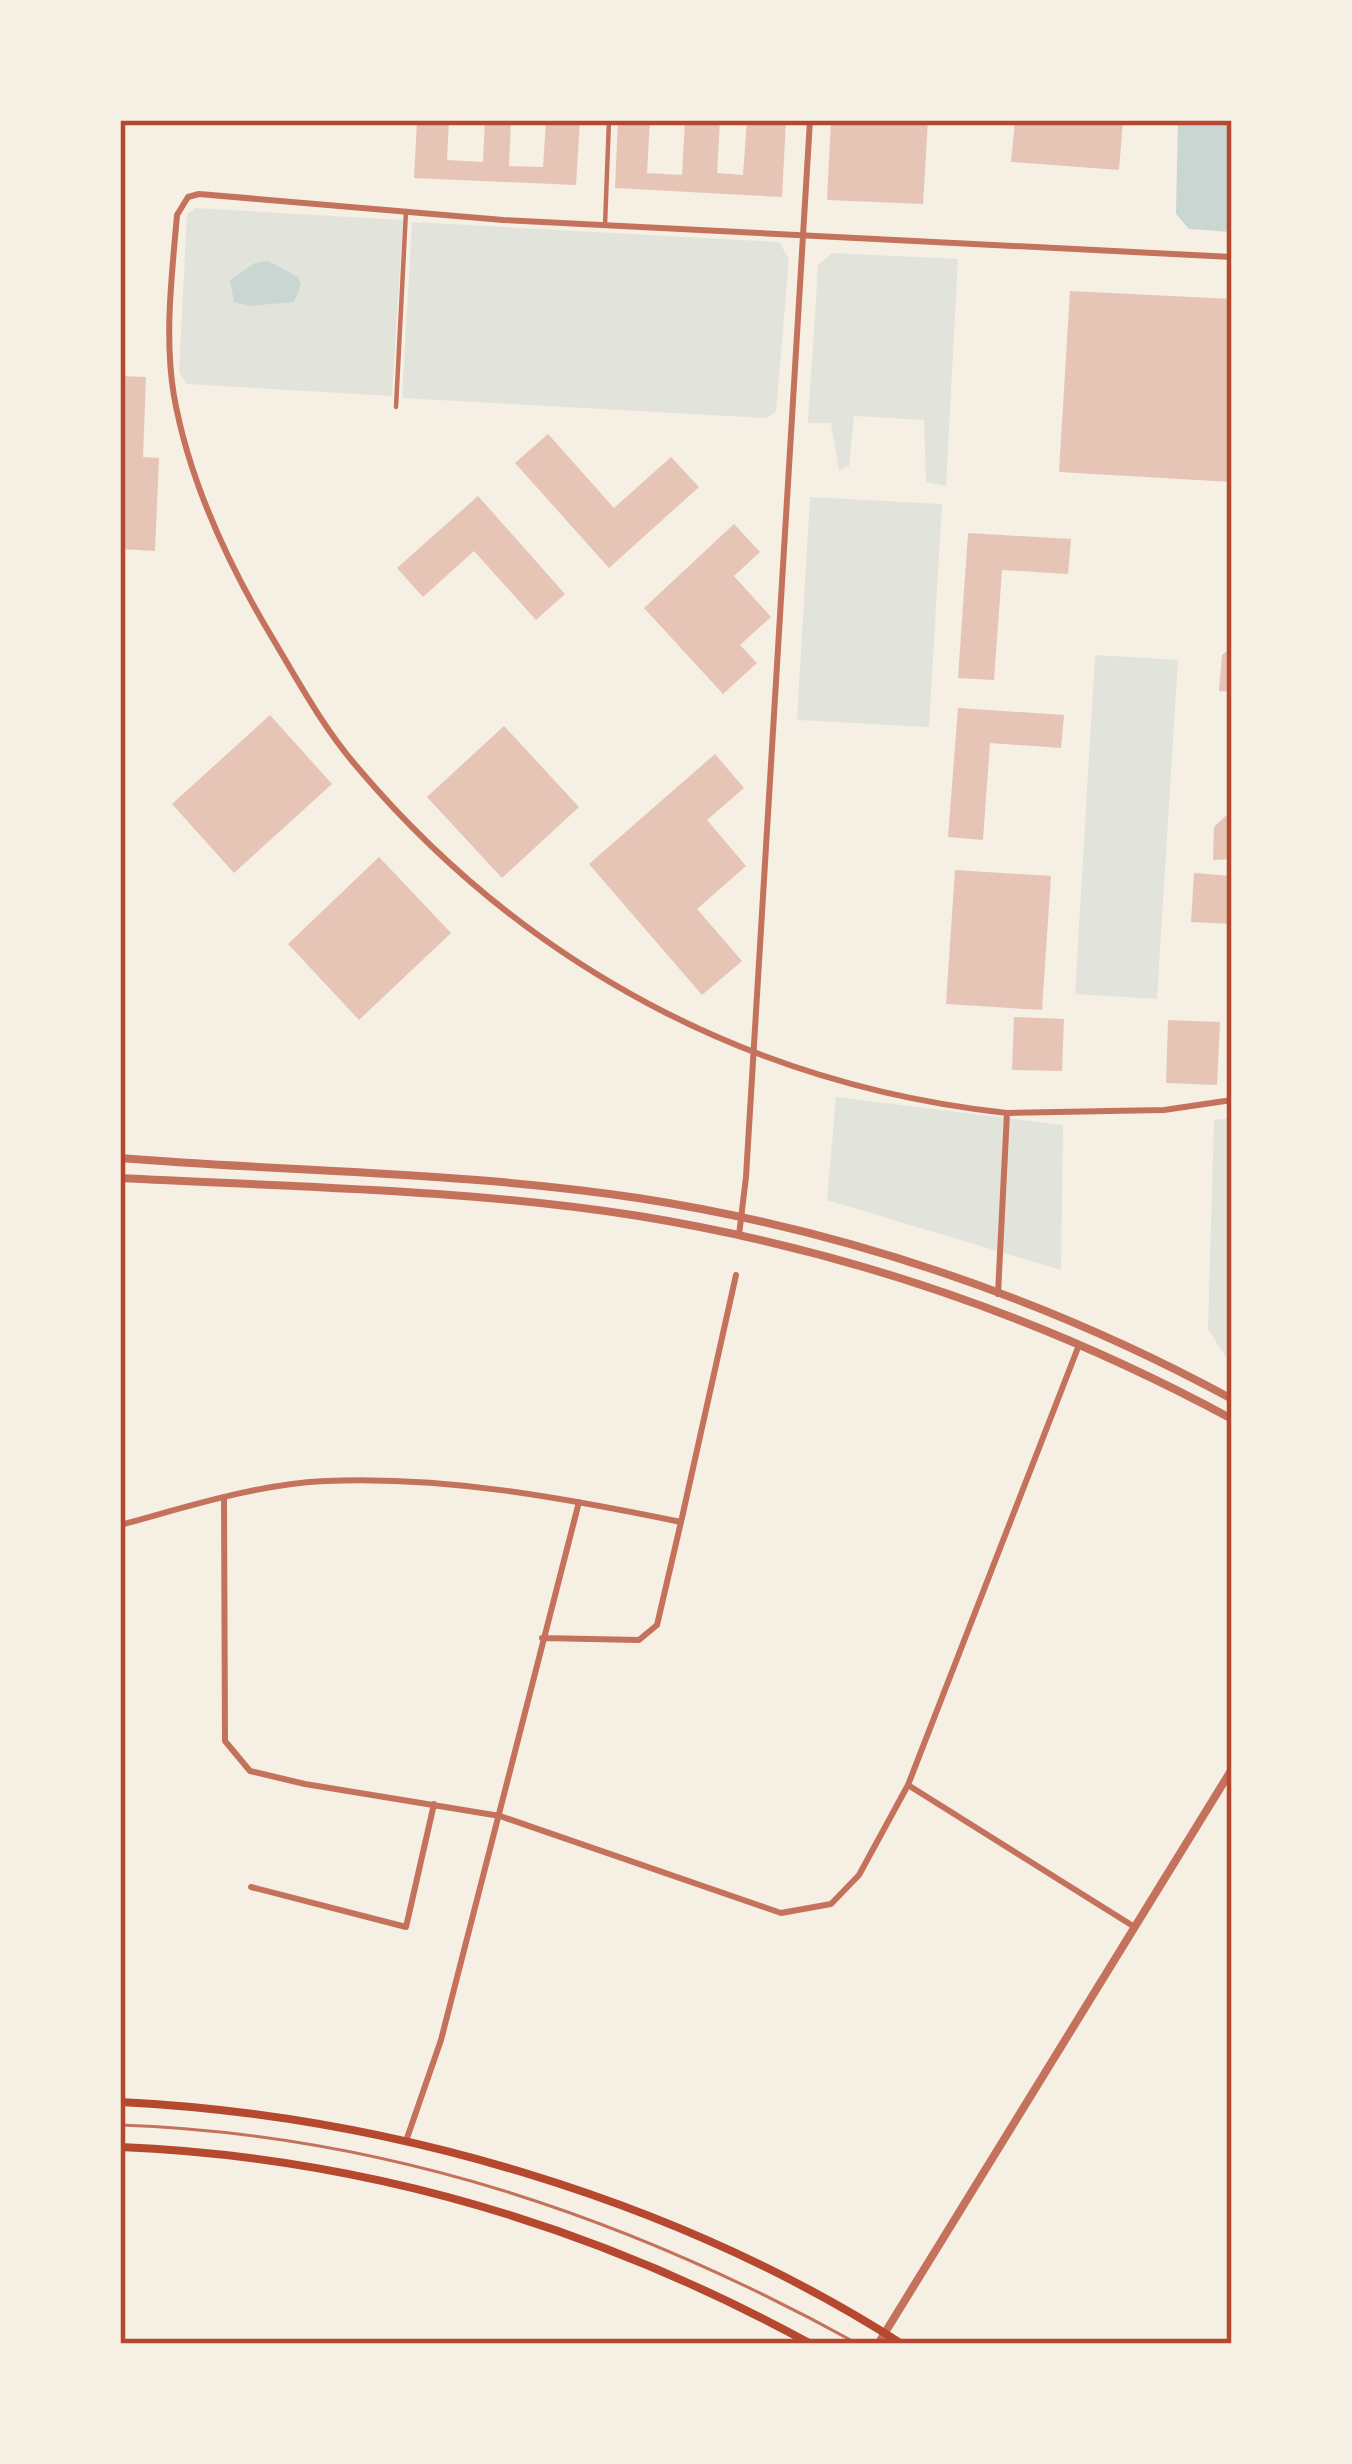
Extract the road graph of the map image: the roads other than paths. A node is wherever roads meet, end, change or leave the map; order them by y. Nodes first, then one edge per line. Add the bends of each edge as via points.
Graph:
1 (609, 120) edge
2 (810, 120) edge
3 (406, 212) junction
4 (605, 225) junction
5 (803, 236) junction
6 (1232, 257) edge
7 (396, 407) dead end
8 (754, 1052) junction
9 (1232, 1100) edge
10 (1007, 1113) junction
11 (120, 1157) edge
12 (120, 1178) edge
13 (741, 1217) junction
14 (739, 1235) junction
15 (736, 1274) dead end
16 (998, 1294) junction
17 (1079, 1345) junction
18 (1232, 1399) edge
19 (1232, 1419) edge
20 (224, 1498) junction
21 (579, 1501) junction
22 (681, 1522) junction
23 (120, 1525) edge
24 (542, 1637) junction
25 (1232, 1769) edge
26 (908, 1785) junction
27 (434, 1804) junction
28 (500, 1816) junction
29 (251, 1887) dead end
30 (1133, 1926) junction
31 (120, 2102) edge
32 (120, 2125) edge
33 (406, 2141) junction
34 (120, 2147) edge
35 (884, 2333) junction
36 (811, 2344) edge
37 (858, 2344) edge
38 (878, 2344) edge
39 (902, 2344) edge

1 - 4 street
2 - 5 street
3 - 4 street
3 - 7 street
3 - 8 street via 188,197 177,214 170,358 185,447 249,600 357,767 499,909 614,987
4 - 5 street
5 - 6 street
5 - 8 street
8 - 10 street via 860,1086
8 - 13 street
9 - 10 street via 1164,1110
10 - 16 street
11 - 13 street via 560,1188
12 - 14 street via 558,1206
13 - 14 street
13 - 16 street via 866,1248
14 - 17 street via 862,1265
15 - 22 street
16 - 18 street
17 - 19 street
17 - 26 street
20 - 21 street via 346,1481 439,1482
20 - 23 street
20 - 27 street via 225,1741 250,1771
21 - 22 street
21 - 24 street
22 - 24 street via 657,1625 639,1640
24 - 28 street
25 - 30 street
26 - 28 street via 859,1875 831,1904 781,1912
26 - 30 street
27 - 28 street
27 - 29 street via 406,1928
28 - 33 street
30 - 35 street
31 - 33 main road
32 - 37 lane via 304,2144 487,2184 682,2254
33 - 35 main road via 584,2191 776,2275
34 - 36 main road via 298,2164 494,2208 686,2279
35 - 38 street
35 - 39 main road

